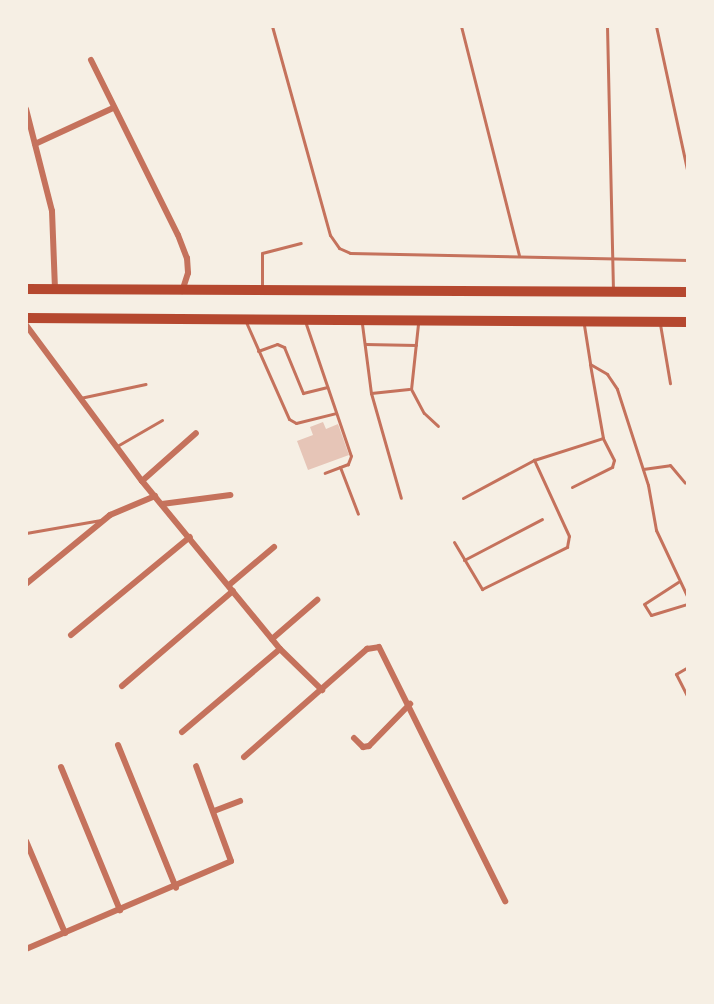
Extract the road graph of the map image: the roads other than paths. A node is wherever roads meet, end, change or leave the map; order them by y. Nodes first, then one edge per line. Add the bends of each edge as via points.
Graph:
1 (272, 26) edge
2 (461, 26) edge
3 (607, 26) edge
4 (656, 26) edge
5 (688, 46) edge
6 (688, 57) edge
7 (91, 60) dead end
8 (113, 108) junction
9 (26, 109) edge
10 (35, 144) junction
11 (688, 174) edge
12 (301, 243) dead end
13 (520, 256) junction
14 (612, 260) junction
15 (688, 260) edge
16 (26, 289) edge
17 (55, 289) junction
18 (613, 289) junction
19 (182, 291) junction
20 (262, 291) junction
21 (688, 292) edge
22 (26, 318) edge
23 (245, 320) junction
24 (305, 320) junction
25 (362, 320) junction
26 (418, 320) junction
27 (584, 321) junction
28 (660, 322) junction
29 (688, 322) edge
30 (26, 325) edge
31 (365, 344) junction
32 (416, 345) junction
33 (257, 351) junction
34 (590, 364) junction
35 (670, 383) dead end
36 (146, 384) dead end
37 (327, 387) junction
38 (411, 389) junction
39 (371, 393) junction
40 (80, 398) junction
41 (336, 413) junction
42 (162, 420) dead end
43 (438, 426) dead end
44 (196, 433) dead end
45 (603, 438) junction
46 (117, 446) junction
47 (534, 460) junction
48 (340, 467) junction
49 (643, 469) junction
50 (325, 473) dead end
51 (142, 481) junction
52 (685, 483) dead end
53 (572, 487) dead end
54 (230, 495) dead end
55 (155, 496) junction
56 (401, 498) dead end
57 (463, 498) dead end
58 (162, 504) junction
59 (358, 514) dead end
60 (542, 519) dead end
61 (103, 520) junction
62 (26, 533) edge
63 (190, 537) junction
64 (454, 542) dead end
65 (274, 547) dead end
66 (463, 560) junction
67 (27, 582) edge
68 (678, 582) junction
69 (231, 588) junction
70 (317, 600) dead end
71 (688, 601) edge
72 (71, 635) dead end
73 (272, 639) junction
74 (280, 649) junction
75 (688, 667) edge
76 (122, 686) dead end
77 (322, 690) junction
78 (688, 698) edge
79 (410, 704) junction
80 (182, 732) dead end
81 (354, 738) dead end
82 (118, 745) dead end
83 (244, 757) dead end
84 (196, 766) dead end
85 (61, 767) dead end
86 (240, 801) dead end
87 (214, 811) junction
88 (26, 841) edge
89 (176, 888) junction
90 (505, 901) dead end
91 (120, 910) junction
92 (65, 933) junction
93 (26, 949) edge

1 - 13 lane via 330,235 339,248 350,253
2 - 13 lane
3 - 14 lane
4 - 11 lane
5 - 6 lane
7 - 8 street
8 - 10 street
8 - 19 street via 187,258
9 - 10 street
10 - 17 street via 52,211
12 - 20 lane via 262,253
13 - 14 lane
14 - 15 lane
14 - 18 lane
16 - 17 main road
17 - 19 main road
18 - 20 main road
18 - 21 main road
19 - 20 main road
22 - 23 main road
23 - 24 main road
23 - 33 lane
24 - 25 main road
24 - 37 lane
25 - 26 main road
25 - 31 lane
26 - 27 main road
26 - 32 lane
27 - 28 main road
27 - 34 lane
28 - 29 main road
28 - 35 lane
30 - 40 street
31 - 32 lane
31 - 39 lane
32 - 38 lane
33 - 37 lane via 284,347 303,393
33 - 41 lane via 289,419 296,423
34 - 45 lane
34 - 49 lane via 607,374 617,389
36 - 40 lane
37 - 41 lane
38 - 39 lane
38 - 43 lane
39 - 56 lane
40 - 46 street
41 - 48 lane via 351,460
42 - 46 lane
44 - 51 street
45 - 47 lane
45 - 53 lane via 612,467
46 - 51 street
47 - 57 lane
47 - 66 lane via 569,536 567,547 482,589
48 - 50 lane
48 - 59 lane
49 - 52 lane via 670,465
49 - 68 lane via 656,530
51 - 55 street
54 - 58 street
55 - 58 street
55 - 61 street
58 - 63 street
60 - 66 lane
61 - 62 lane
61 - 67 street
63 - 69 street
63 - 72 street
64 - 66 lane
65 - 69 street
68 - 71 lane
68 - 71 lane via 644,604 651,615
69 - 73 street
69 - 76 street
70 - 73 street
73 - 74 street
74 - 77 street
74 - 80 street
75 - 78 lane via 676,674
77 - 79 street via 373,645 384,651
77 - 83 street
79 - 81 street via 369,746
79 - 90 street
82 - 89 street
84 - 87 street
85 - 91 street
86 - 87 street
87 - 89 street via 231,861
88 - 92 street
89 - 91 street
91 - 92 street
92 - 93 street

